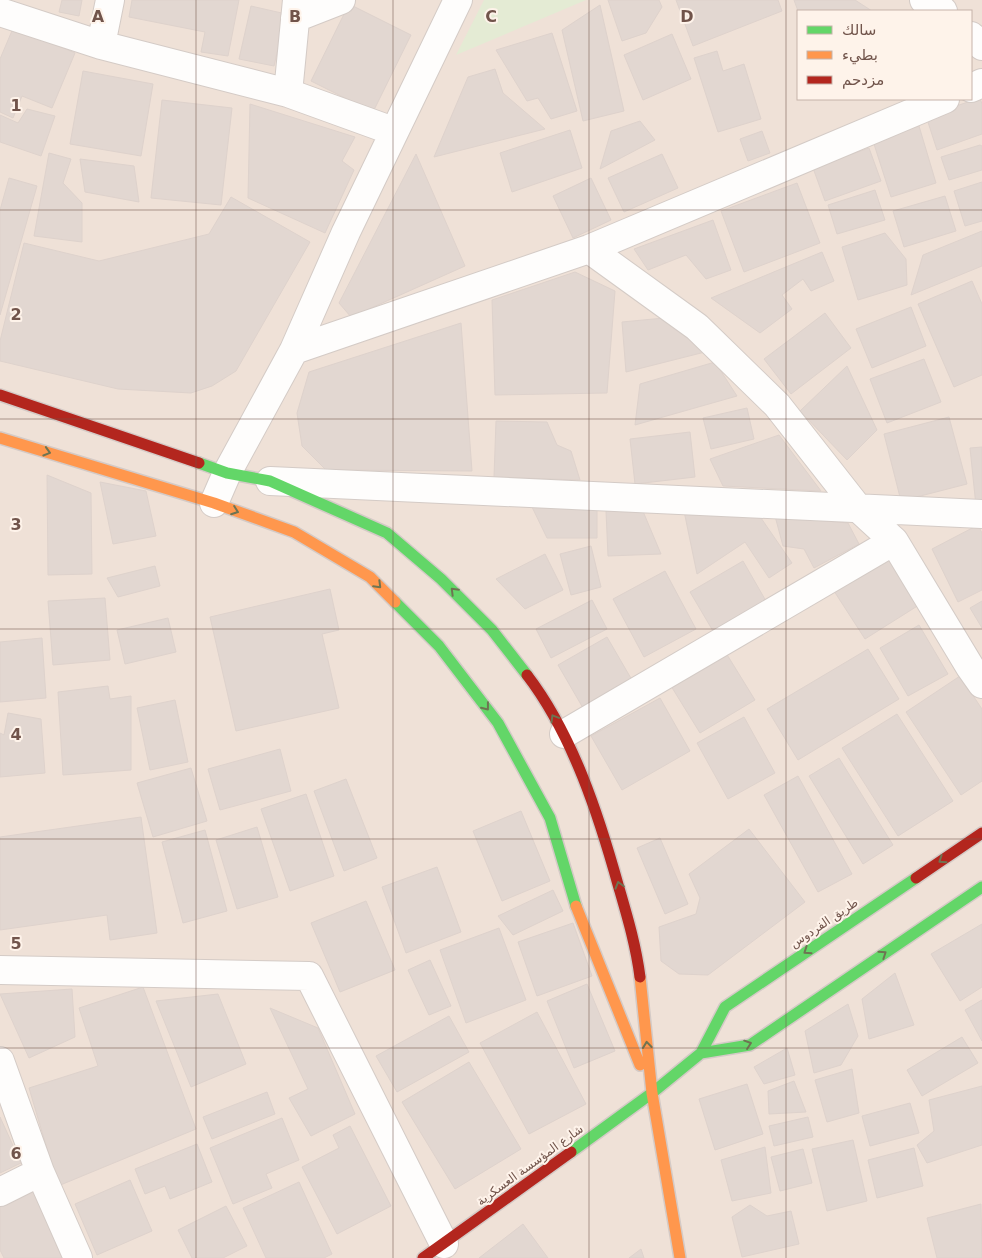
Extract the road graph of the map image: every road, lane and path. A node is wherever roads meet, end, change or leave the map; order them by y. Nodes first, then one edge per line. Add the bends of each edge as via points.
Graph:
1 (110, 0) edge
2 (341, 0) edge
3 (458, 0) edge
4 (924, 0) edge
5 (296, 9) edge
6 (941, 10) edge
7 (0, 12) edge
8 (972, 37) edge
9 (101, 45) junction
10 (982, 46) edge
11 (288, 92) junction
12 (943, 100) edge
13 (393, 131) junction
14 (589, 249) junction
15 (294, 350) junction
16 (0, 395) edge
17 (0, 438) edge
18 (227, 473) junction
19 (270, 481) junction
20 (214, 503) junction
21 (857, 507) junction
22 (982, 514) edge
23 (894, 541) junction
24 (982, 684) edge
25 (564, 734) junction
26 (982, 833) edge
27 (982, 887) edge
28 (0, 970) edge
29 (701, 1053) junction
30 (0, 1060) edge
31 (652, 1093) junction
32 (40, 1172) junction
33 (0, 1192) edge
34 (433, 1251) edge
35 (78, 1258) edge
36 (680, 1258) edge

1 - 9 street
2 - 5 street
3 - 13 street
4 - 6 street
5 - 11 street
7 - 9 street
8 - 10 street
9 - 11 street
11 - 13 street
12 - 14 street
13 - 15 street
14 - 15 street
14 - 21 street via 697,327 777,405
15 - 18 street
16 - 18 main road
17 -> 20 main road
18 - 19 main road
18 - 20 street
19 - 21 street
25 -> 19 main road via 534,683 492,630 441,579 387,533
20 -> 31 main road via 294,532 370,578 439,646 498,723 550,818 580,918
21 - 22 street
21 - 23 street
23 - 24 street
23 - 25 street
31 -> 25 main road via 637,950 611,859
26 -> 29 main road, طريق الفردوس via 725,1007
29 -> 27 main road, طريق الفردوس via 750,1045
28 - 34 street via 309,976
29 - 31 main road, طريق الفردوس
30 - 32 street
31 - 34 main road, شارع المؤسسة العسكرية
31 - 36 main road
32 - 33 street
32 - 35 street

